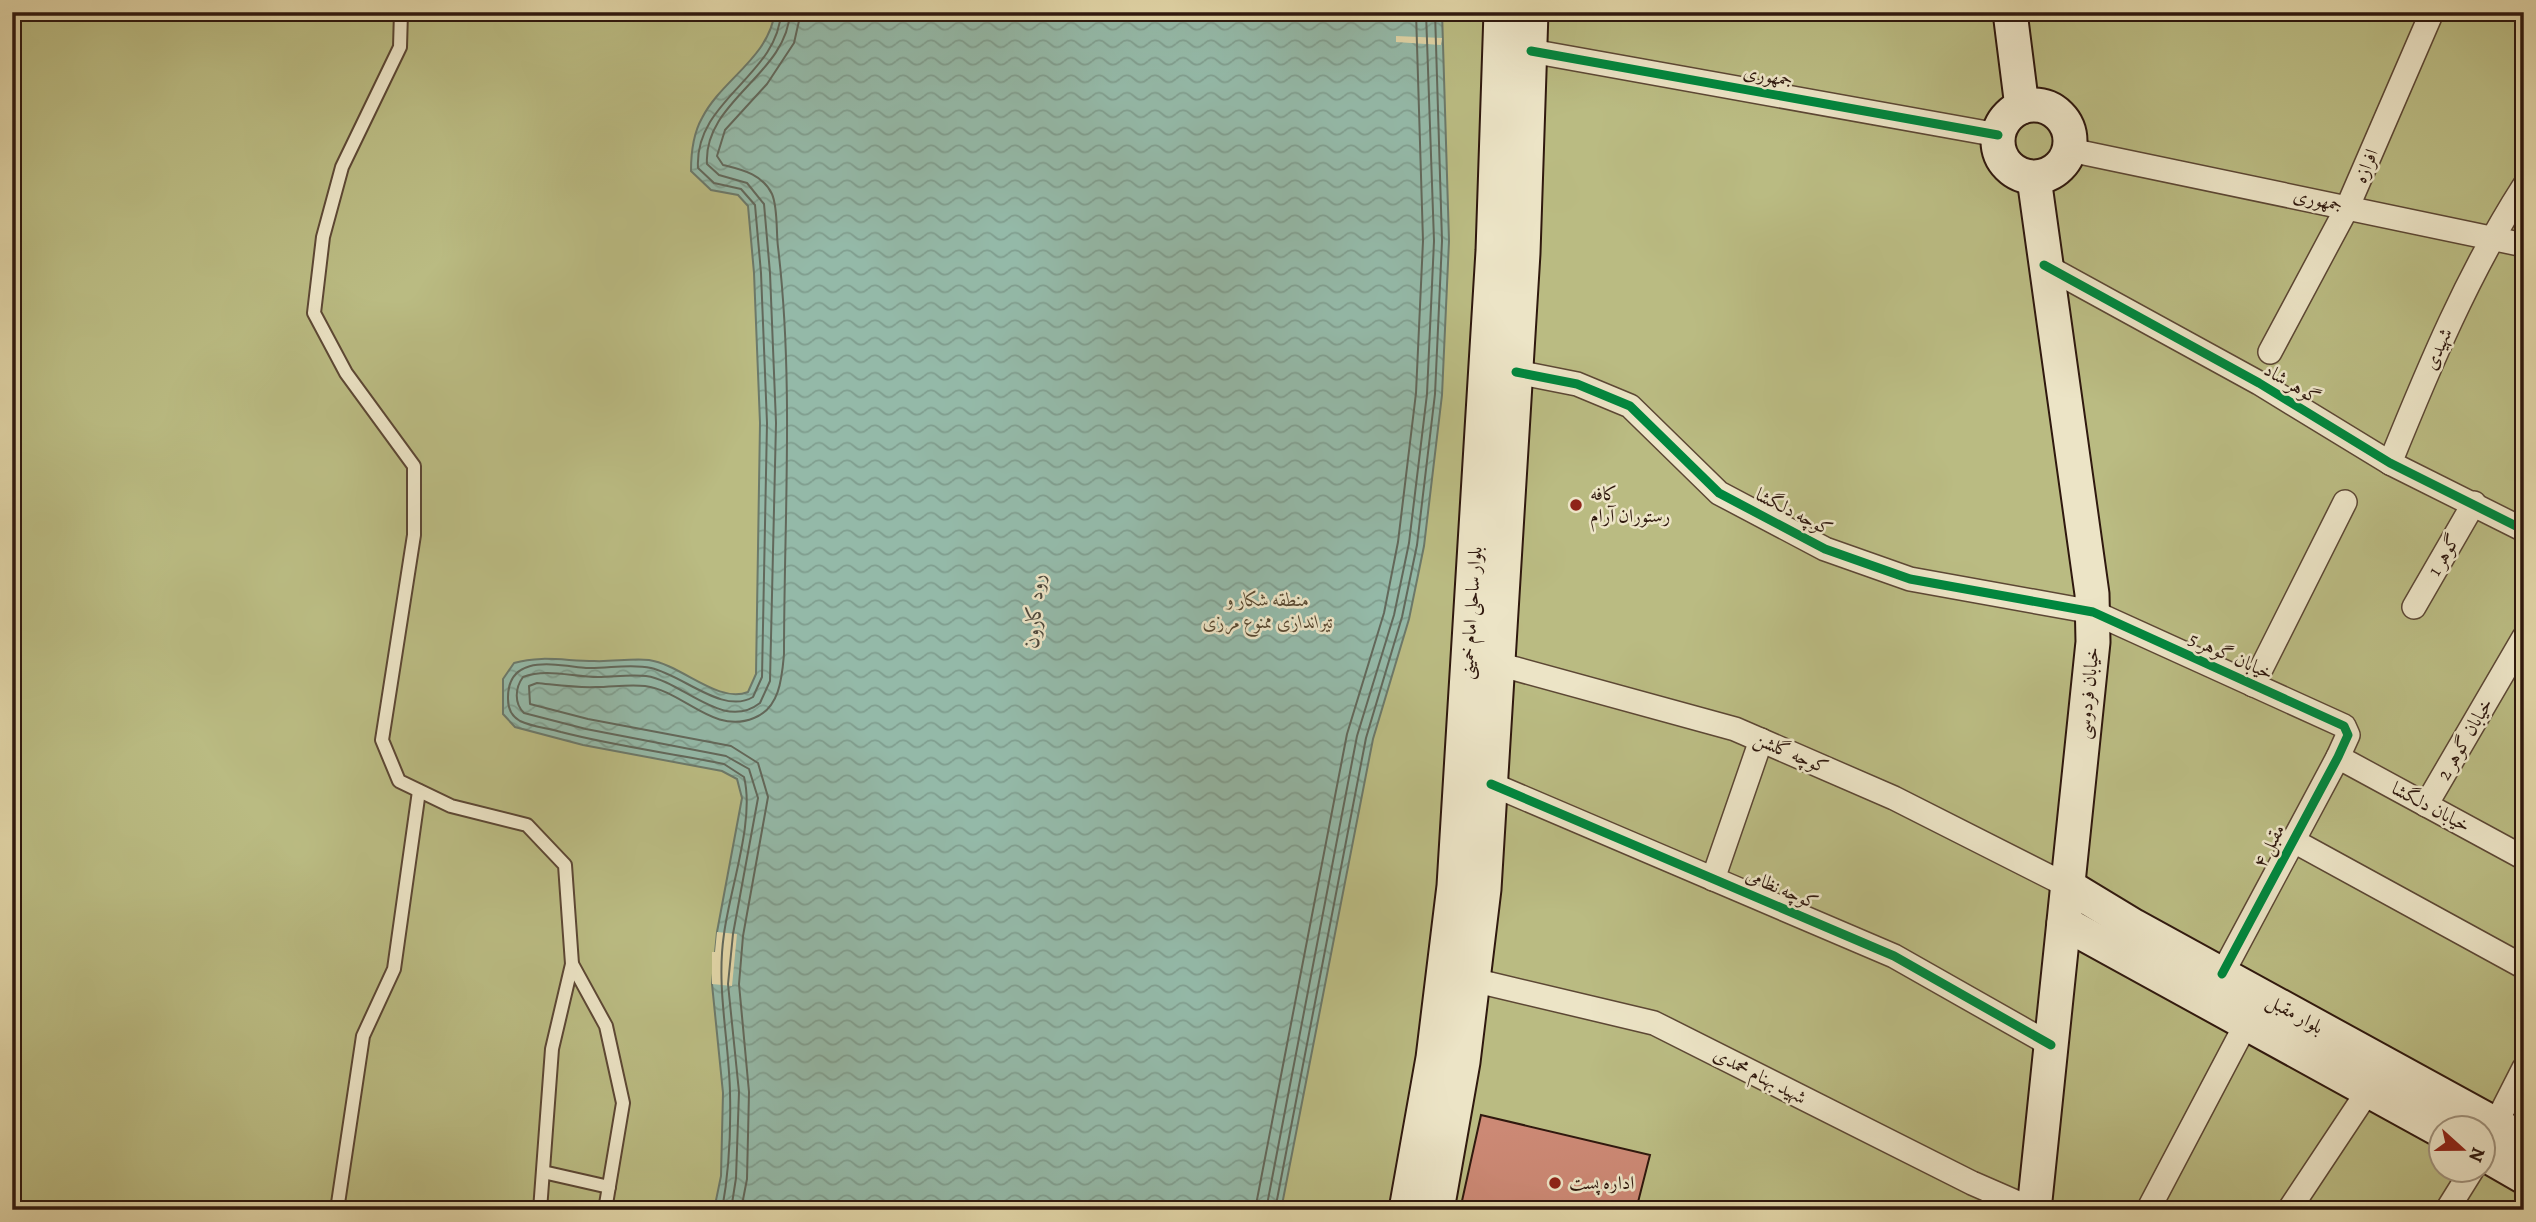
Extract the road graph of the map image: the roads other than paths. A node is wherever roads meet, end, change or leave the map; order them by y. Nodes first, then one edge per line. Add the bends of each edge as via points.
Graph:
1 (401, 12) edge
2 (1501, 12) edge
3 (1531, 12) edge
4 (2010, 12) edge
5 (2432, 12) edge
6 (1516, 48) junction
7 (2022, 107) junction
8 (1998, 135) junction
9 (2070, 150) junction
10 (2034, 178) junction
11 (2524, 186) edge
12 (2348, 206) junction
13 (2490, 238) junction
14 (2524, 245) edge
15 (2044, 265) junction
16 (2270, 352) dead end
17 (1516, 372) junction
18 (2390, 463) junction
19 (2345, 502) dead end
20 (2474, 503) junction
21 (2524, 530) edge
22 (2414, 607) dead end
23 (2093, 612) junction
24 (2524, 637) edge
25 (1498, 664) junction
26 (2253, 685) junction
27 (2348, 735) joint
28 (1761, 740) junction
29 (2338, 757) junction
30 (1491, 784) junction
31 (419, 791) junction
32 (2426, 804) junction
33 (2292, 840) junction
34 (2524, 858) edge
35 (1713, 879) junction
36 (2068, 886) junction
37 (2064, 923) junction
38 (572, 964) junction
39 (2524, 967) edge
40 (2222, 974) junction
41 (1473, 980) junction
42 (2246, 1024) junction
43 (2051, 1045) junction
44 (2524, 1068) edge
45 (2368, 1091) junction
46 (2428, 1124) edge
47 (2501, 1140) edge
48 (543, 1172) junction
49 (2524, 1177) edge
50 (2463, 1184) edge
51 (609, 1187) junction
52 (337, 1210) edge
53 (540, 1210) edge
54 (606, 1210) edge
55 (1406, 1210) edge
56 (1437, 1210) edge
57 (2034, 1210) edge
58 (2148, 1210) edge
59 (2289, 1210) edge
60 (2447, 1210) edge

1 - 31 lane via 400,47 342,167 323,237 314,313 346,373 414,466 414,535 382,740 399,781
2 - 6 main road, بلوار ساحلی امام خمینی
3 - 6 main road, بلوار ساحلی امام خمینی
4 - 7 main road
5 - 12 street, افرازه
6 - 8 street, جمهوری
6 - 17 main road, بلوار ساحلی امام خمینی
6 - 55 main road, بلوار ساحلی امام خمینی via 1493,251 1454,886 1433,1058
7 - 8 main road via 2006,118
7 - 9 main road via 2033,104 2054,111 2068,128
8 - 10 main road via 2003,160 2011,170
9 - 10 main road via 2057,170
9 - 12 street, جمهوری
10 - 15 main road, خیابان فردوسی
11 - 13 street, شهیدی
12 - 13 street, جمهوری
12 - 16 street, افرازه
13 - 14 street, جمهوری
13 - 18 street, شهیدی
15 - 18 street, گوهر شاد via 2259,383
15 - 23 main road, خیابان فردوسی
17 - 23 street, کوچه دلگشا via 1577,384 1630,407 1719,493 1825,549 1910,579
17 - 25 main road, بلوار ساحلی امام خمینی
18 - 20 street, گوهر شاد
19 - 26 street
20 - 21 street, گوهر شاد
20 - 22 street, گوهر 1
23 - 26 street, خیابان گوهر 5
23 - 36 main road, خیابان فردوسی
24 - 32 street, خیابان گوهر 2
25 - 28 street, کوچه گلشن
25 - 30 main road, بلوار ساحلی امام خمینی
26 - 27 street, خیابان گوهر 5 via 2344,726
27 - 29 street, مقبل ۴
28 - 35 street
28 - 36 street, کوچه گلشن via 1894,798
29 - 32 street, خیابان دلگشا
29 - 33 street, مقبل ۴
30 - 35 street, کوچه نظامی
30 - 41 main road, بلوار ساحلی امام خمینی
31 - 38 lane via 451,806 527,825 565,865
31 - 52 lane via 394,969 363,1036
32 - 34 street, خیابان دلگشا
33 - 39 street
33 - 40 street, مقبل ۴
35 - 43 street, کوچه نظامی via 1894,956
36 - 37 main road, خیابان فردوسی
36 - 40 main road, بلوار مقبل
37 - 42 main road, بلوار مقبل
37 - 43 main road, خیابان فردوسی
38 - 48 lane via 552,1049
38 - 51 lane via 606,1026 623,1103
40 - 47 main road, بلوار مقبل
41 - 56 main road, بلوار ساحلی امام خمینی
41 - 57 street, شهید بهنام محمدی via 1654,1023 1972,1184
42 - 45 main road, بلوار مقبل
42 - 58 street
43 - 57 main road, خیابان فردوسی
44 - 47 street
45 - 46 main road, بلوار مقبل
45 - 59 street
47 - 49 main road, بلوار مقبل
48 - 51 lane
48 - 53 lane
50 - 60 street
51 - 54 lane

